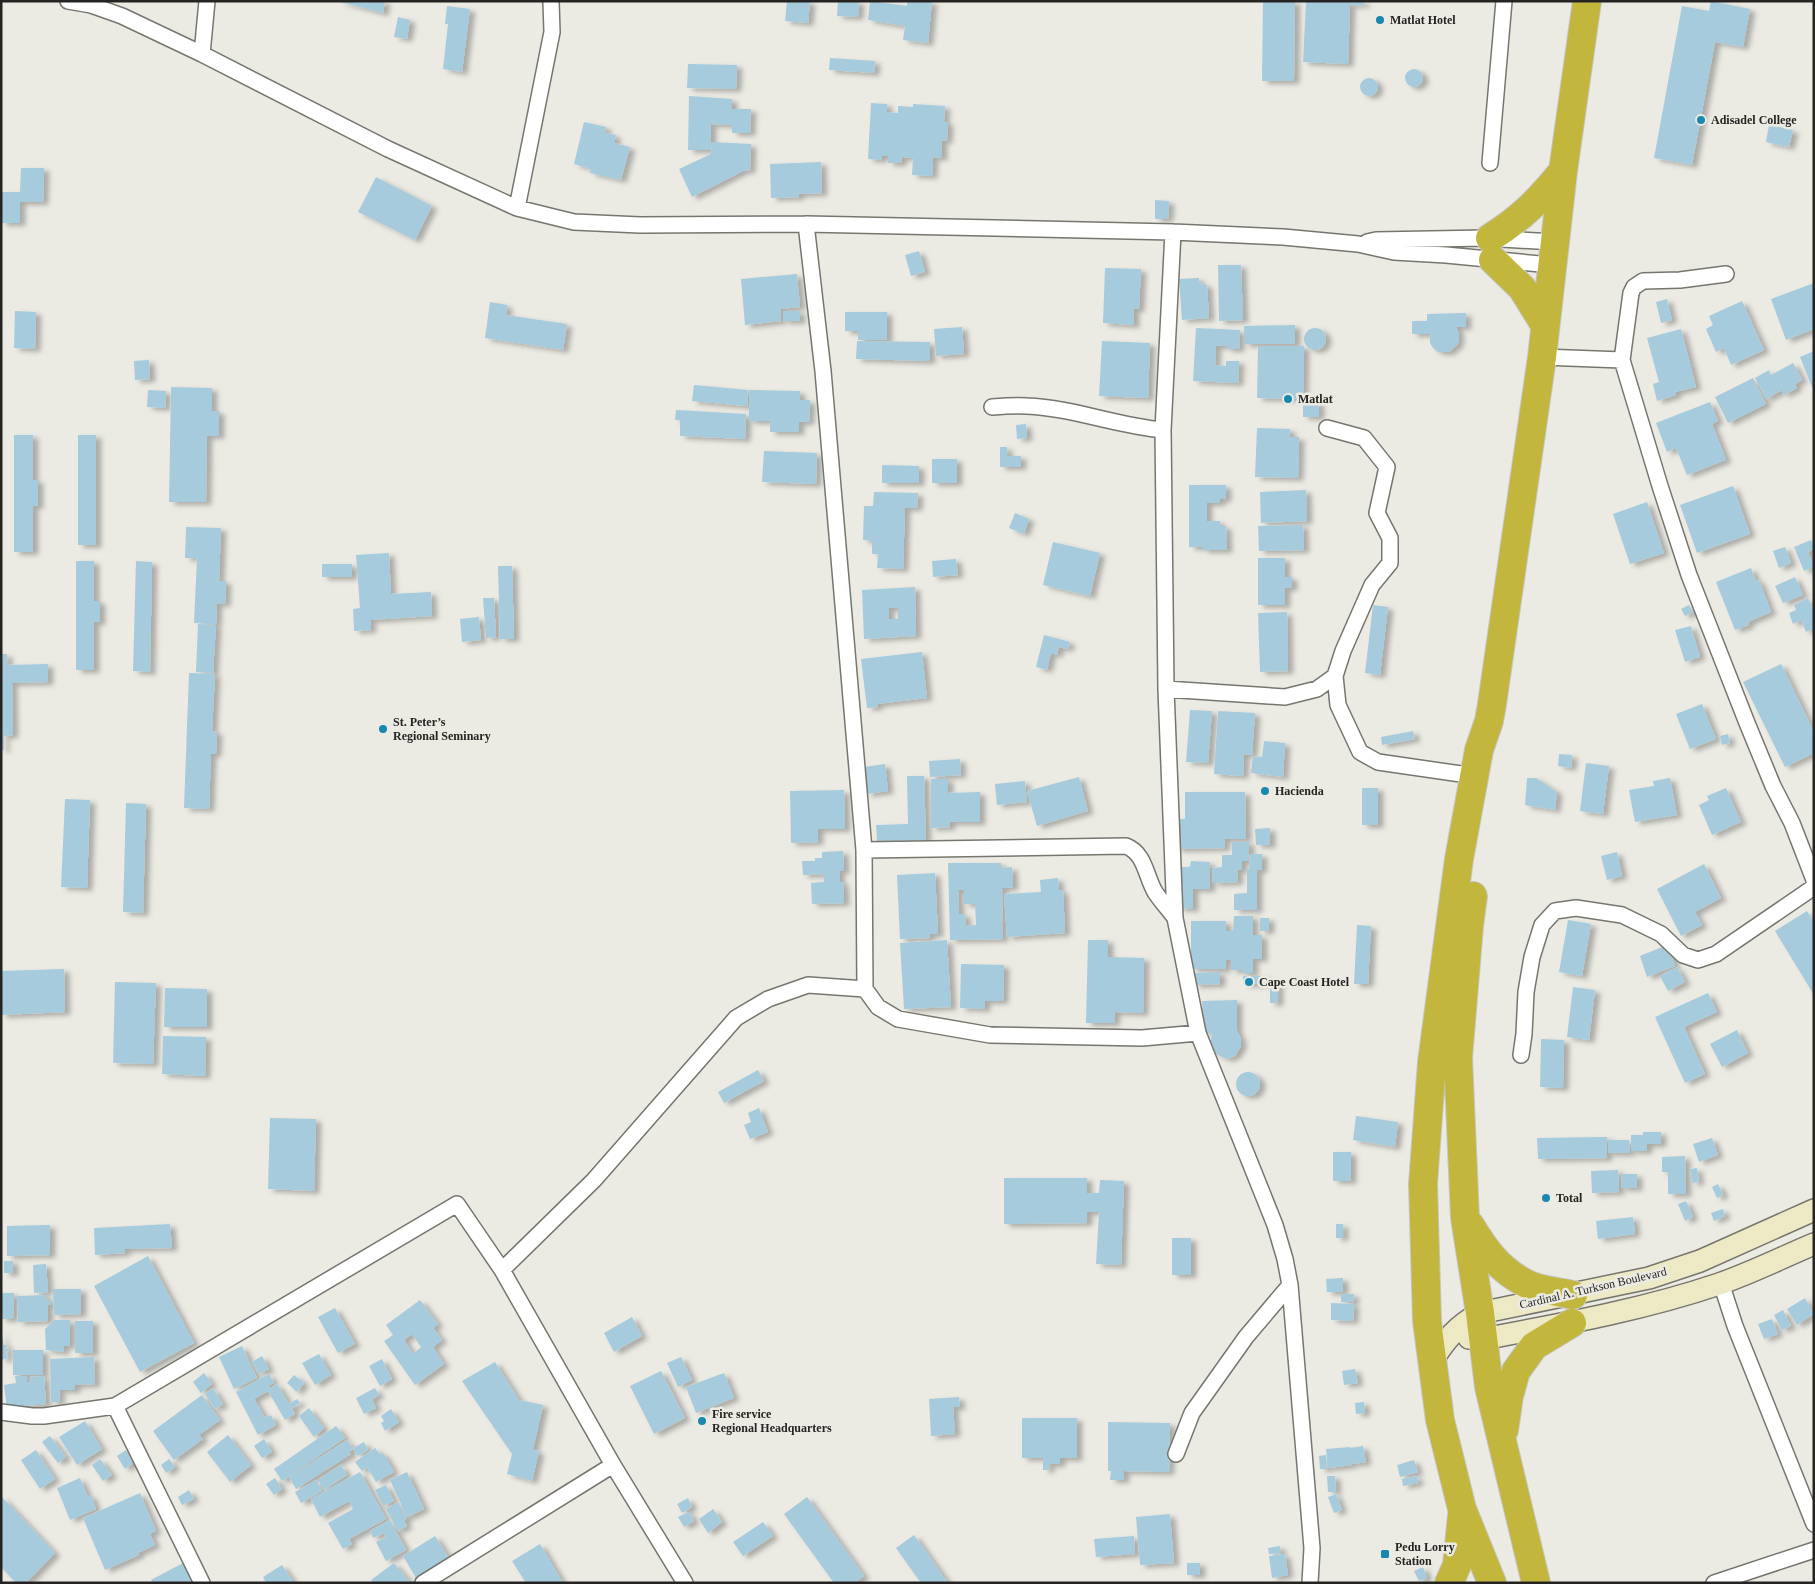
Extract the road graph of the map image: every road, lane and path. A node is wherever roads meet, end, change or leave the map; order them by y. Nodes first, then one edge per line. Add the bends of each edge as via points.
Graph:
1 (68, 1) edge
2 (206, 1) edge
3 (551, 1) edge
4 (1504, 1) edge
5 (1587, 1) edge
6 (202, 54) junction
7 (1490, 163) dead end
8 (1563, 171) junction
9 (517, 208) junction
10 (806, 224) junction
11 (1173, 232) junction
12 (1358, 244) junction
13 (1492, 249) junction
14 (1553, 253) junction
15 (1726, 274) dead end
16 (1545, 325) junction
17 (1542, 358) junction
18 (1622, 360) junction
19 (992, 407) dead end
20 (1327, 428) dead end
21 (1163, 430) junction
22 (1335, 676) junction
23 (1166, 689) junction
24 (1489, 721) junction
25 (1475, 776) junction
26 (864, 850) junction
27 (1814, 880) edge
28 (1814, 887) edge
29 (1175, 918) junction
30 (865, 989) junction
31 (1198, 1033) junction
32 (1521, 1055) dead end
33 (1814, 1210) edge
34 (1465, 1218) junction
35 (1814, 1244) edge
36 (502, 1270) junction
37 (1721, 1283) junction
38 (1290, 1285) junction
39 (1573, 1295) junction
40 (1427, 1321) junction
41 (1572, 1323) junction
42 (1481, 1326) junction
43 (1453, 1334) junction
44 (1432, 1361) junction
45 (115, 1406) junction
46 (1, 1412) edge
47 (1502, 1442) junction
48 (1176, 1454) dead end
49 (612, 1465) junction
50 (1462, 1509) junction
51 (1814, 1524) edge
52 (1814, 1550) edge
53 (1529, 1581) edge
54 (202, 1583) edge
55 (423, 1583) edge
56 (684, 1583) edge
57 (1310, 1583) edge
58 (1449, 1583) edge
59 (1492, 1583) edge
60 (1714, 1583) edge

1 - 6 street via 122,16
2 - 6 street
3 - 9 street via 552,32
4 - 7 street
5 - 8 highway
6 - 9 street via 388,149
8 - 13 highway
8 - 14 highway
9 - 10 street via 574,222
10 - 11 street
10 - 26 street via 823,371
11 - 12 street
11 - 21 street
12 - 13 street via 1376,240
12 - 13 street via 1394,252 1446,254
13 - 14 street
13 - 14 street
13 - 16 highway
14 - 16 highway
15 - 18 street via 1642,281 1634,286
16 - 17 highway
17 - 18 street
17 - 24 highway
18 - 27 street via 1689,575
19 - 21 street via 1028,406
20 - 22 street via 1364,438 1387,467 1377,512 1390,538 1390,563 1372,585
21 - 23 street
22 - 23 street via 1317,689 1285,697
22 - 25 street via 1338,705 1360,752 1378,762
23 - 29 street
24 - 25 highway
24 - 34 highway via 1493,752 1469,926 1458,1058
25 - 40 highway via 1459,859 1432,1062 1423,1184
26 - 29 street via 1126,846 1134,848 1155,892
26 - 30 street
28 - 32 street via 1716,954 1698,960 1683,954 1661,934 1622,915 1576,908 1555,911 1542,925 1532,957
29 - 31 street
30 - 31 street via 878,1007 898,1019 990,1035 1142,1038
30 - 36 street via 808,984 768,999 736,1018 594,1180
31 - 38 street via 1275,1225
33 - 39 street, Cardinal A. Turkson Boulevard via 1700,1261 1649,1278
34 - 39 highway via 1500,1266 1528,1285
34 - 42 highway
35 - 37 street
36 - 45 street via 457,1204
36 - 49 street
37 - 41 street
37 - 51 street
38 - 48 street via 1246,1337 1192,1413
38 - 57 street via 1312,1548
39 - 42 street, Cardinal A. Turkson Boulevard
40 - 43 street
40 - 44 highway
41 - 42 street
41 - 47 highway via 1534,1346 1516,1370
42 - 43 street
42 - 47 highway via 1489,1387
43 - 44 street
44 - 50 highway via 1440,1420
45 - 46 street via 44,1416
45 - 54 street
47 - 53 highway
49 - 55 street
49 - 56 street
50 - 58 highway via 1457,1565
50 - 59 highway
52 - 60 street

